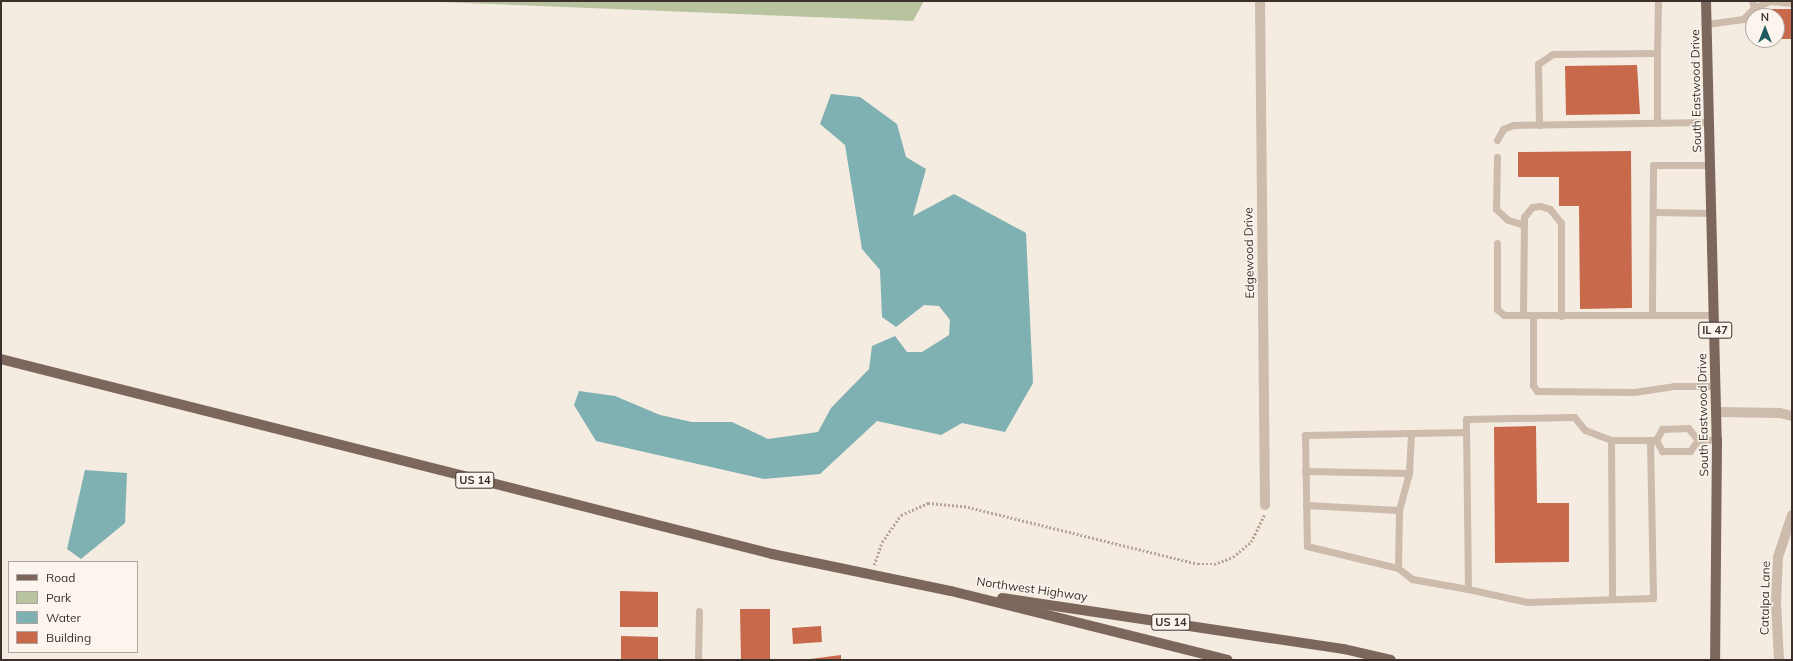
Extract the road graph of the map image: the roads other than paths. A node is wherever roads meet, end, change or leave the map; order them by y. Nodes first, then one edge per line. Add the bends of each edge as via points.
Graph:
1 (1260, 1) edge
2 (1658, 1) edge
3 (1706, 1) edge
4 (1792, 3) edge
5 (1753, 4) edge
6 (1707, 24) junction
7 (1657, 53) junction
8 (1710, 122) junction
9 (1657, 123) junction
10 (1539, 125) junction
11 (1497, 140) dead end
12 (1497, 157) dead end
13 (1711, 164) junction
14 (1652, 212) junction
15 (1712, 213) junction
16 (1524, 225) junction
17 (1497, 243) dead end
18 (1652, 315) junction
19 (1714, 315) junction
20 (1523, 316) junction
21 (1533, 316) junction
22 (1561, 316) junction
23 (1, 359) edge
24 (1716, 386) junction
25 (1717, 412) junction
26 (1792, 416) edge
27 (1466, 432) junction
28 (1411, 433) junction
29 (1611, 440) junction
30 (1653, 440) junction
31 (1698, 440) junction
32 (1717, 440) junction
33 (1305, 471) junction
34 (1409, 473) junction
35 (1265, 505) road end
36 (1306, 505) junction
37 (1399, 510) junction
38 (1792, 515) edge
39 (1398, 568) junction
40 (1468, 590) junction
41 (951, 591) junction
42 (1612, 598) junction
43 (699, 611) dead end
44 (698, 660) edge
45 (1228, 660) edge
46 (1391, 660) edge
47 (1715, 660) edge
48 (1779, 660) edge

1 - 35 street, Edgewood Drive
2 - 7 lane
3 - 6 main road, South Eastwood Drive / IL 47
4 - 5 lane via 1770,1
5 - 6 lane via 1743,19
6 - 8 main road, South Eastwood Drive / IL 47
7 - 9 lane
7 - 10 lane via 1545,56 1538,64
8 - 9 lane
8 - 13 main road, South Eastwood Drive / IL 47
9 - 10 lane
10 - 11 lane via 1513,125 1504,129
12 - 16 lane via 1496,209 1508,220
13 - 14 lane via 1653,165
13 - 15 main road, South Eastwood Drive / IL 47
14 - 15 lane
14 - 18 lane
15 - 19 main road, South Eastwood Drive / IL 47
16 - 20 lane
16 - 22 lane via 1526,212 1540,206 1550,209 1561,223
17 - 20 lane via 1497,309 1504,316
18 - 19 lane
18 - 22 lane
19 - 24 main road, South Eastwood Drive / IL 47
20 - 21 lane
21 - 22 lane
21 - 24 lane via 1533,385 1537,391 1634,392 1674,386
23 - 41 main road, US 14 via 764,552
24 - 25 main road, South Eastwood Drive / IL 47
25 - 26 street via 1780,413
25 - 32 main road, South Eastwood Drive / IL 47
27 - 28 lane
27 - 29 lane via 1466,420 1574,417 1585,430
27 - 40 lane
28 - 33 lane via 1305,435
28 - 34 lane
29 - 30 lane
29 - 42 lane
30 - 31 lane via 1662,451 1690,451
30 - 31 lane via 1662,429 1688,428
30 - 42 lane via 1653,598
31 - 32 lane
32 - 47 main road, South Eastwood Drive / IL 47
33 - 34 lane
33 - 36 lane
34 - 37 lane
36 - 37 lane
36 - 39 lane via 1307,546
37 - 39 lane
38 - 48 street, Catalpa Lane via 1778,557 1776,603
39 - 40 lane via 1412,579
40 - 42 lane via 1527,602
41 - 45 main road, Northwest Highway / US 14
41 - 46 main road, Northwest Highway / US 14 via 1181,623 1344,649
43 - 44 lane

